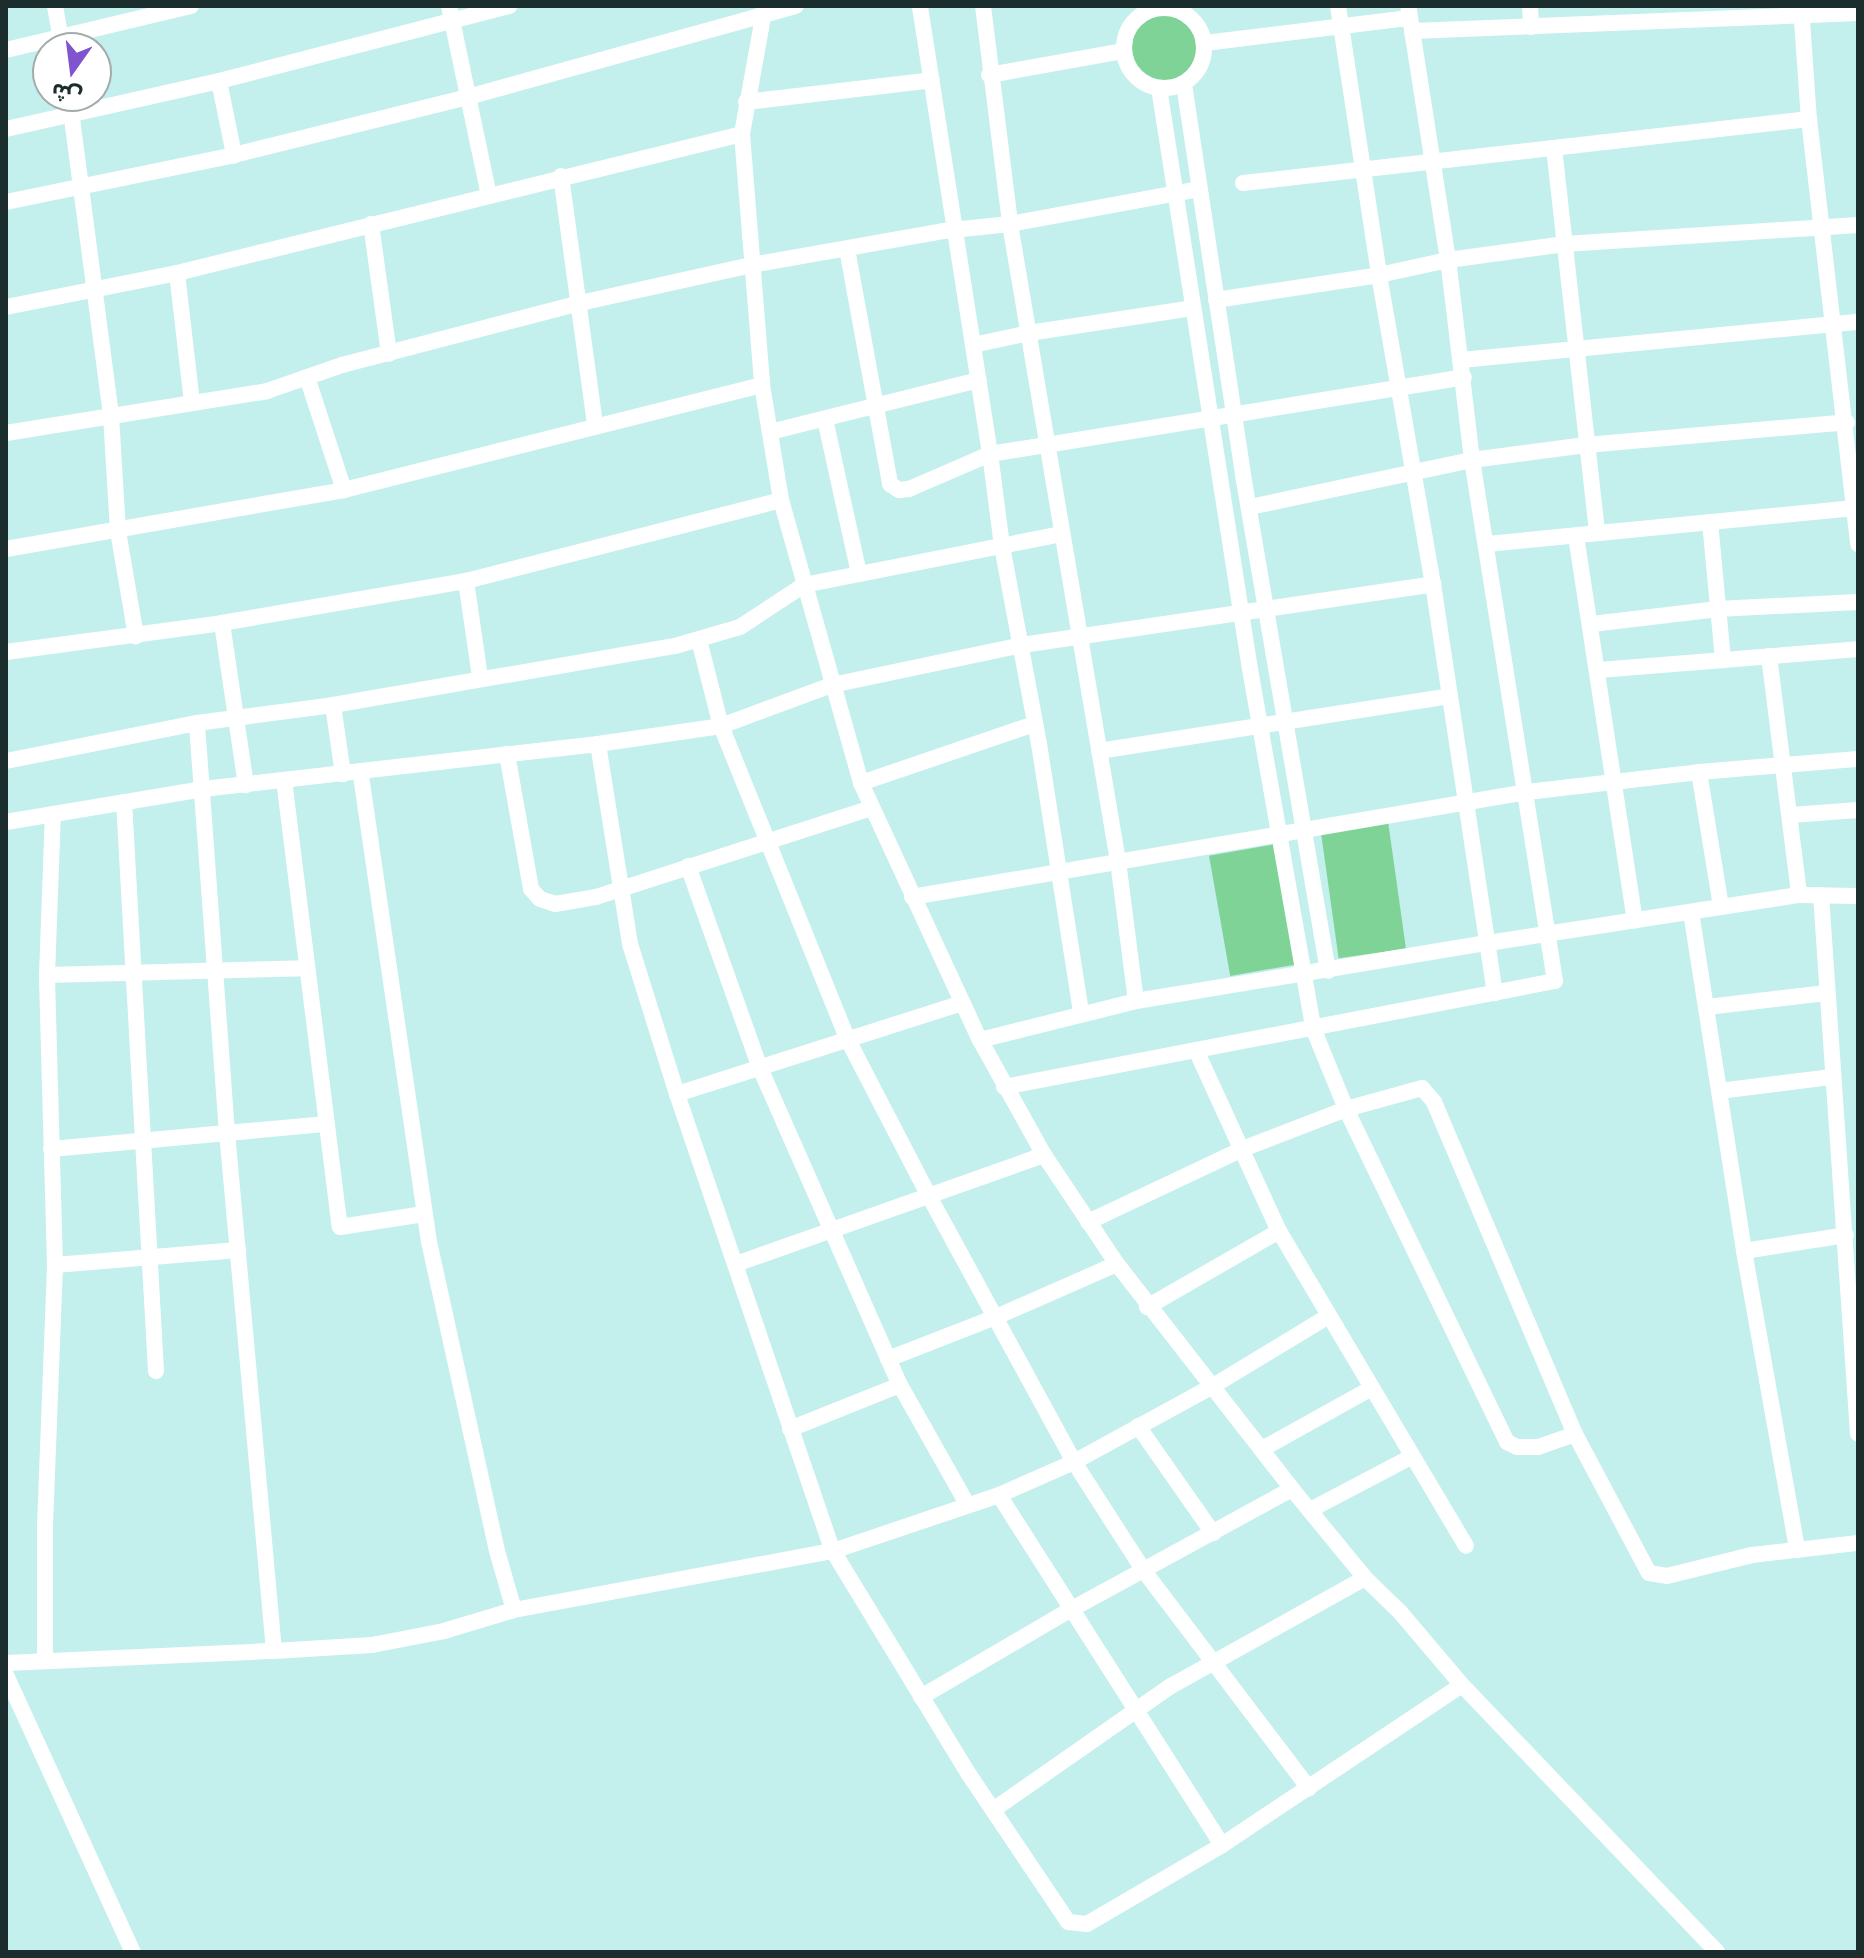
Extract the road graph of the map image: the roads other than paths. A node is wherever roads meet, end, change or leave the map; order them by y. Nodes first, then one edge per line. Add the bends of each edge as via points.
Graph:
1 (55, 6) edge
2 (191, 6) edge
3 (509, 6) edge
4 (796, 6) edge
5 (920, 6) edge
6 (983, 6) edge
7 (1338, 6) edge
8 (1530, 6) edge
9 (1164, 7) edge
10 (765, 9) edge
11 (1801, 11) edge
12 (450, 13) edge
13 (1858, 13) edge
14 (1410, 19) edge
15 (1341, 27) junction
16 (1531, 27) junction
17 (59, 32) edge
18 (100, 32) edge
19 (1205, 43) junction
20 (32, 47) edge
21 (6, 50) edge
22 (1124, 51) junction
23 (989, 75) junction
24 (932, 80) junction
25 (219, 81) junction
26 (1184, 84) junction
27 (1159, 88) junction
28 (468, 97) junction
29 (112, 98) edge
30 (746, 102) junction
31 (50, 112) edge
32 (71, 112) edge
33 (1809, 119) junction
34 (6, 129) edge
35 (742, 134) junction
36 (1554, 148) junction
37 (234, 155) junction
38 (1430, 162) junction
39 (1362, 170) junction
40 (561, 176) junction
41 (1243, 183) dead end
42 (83, 188) junction
43 (1199, 189) junction
44 (1173, 193) junction
45 (489, 195) junction
46 (6, 202) edge
47 (371, 224) junction
48 (1010, 224) junction
49 (1858, 225) edge
50 (1822, 227) junction
51 (956, 230) junction
52 (1565, 244) junction
53 (847, 249) junction
54 (1448, 260) junction
55 (751, 265) junction
56 (177, 273) junction
57 (1379, 275) junction
58 (96, 289) junction
59 (1216, 300) junction
60 (580, 303) junction
61 (6, 307) edge
62 (1192, 308) junction
63 (1858, 322) edge
64 (1835, 325) junction
65 (1029, 333) junction
66 (973, 345) junction
67 (1577, 350) junction
68 (389, 354) junction
69 (1461, 360) junction
70 (1464, 377) junction
71 (308, 380) junction
72 (979, 380) junction
73 (762, 385) junction
74 (1399, 389) junction
75 (192, 403) junction
76 (877, 406) junction
77 (1234, 415) junction
78 (111, 416) junction
79 (825, 419) junction
80 (1209, 420) junction
81 (1847, 422) junction
82 (595, 425) junction
83 (770, 432) junction
84 (6, 433) edge
85 (1048, 444) junction
86 (1586, 445) junction
87 (990, 454) junction
88 (1472, 460) junction
89 (1413, 473) junction
90 (344, 490) junction
91 (781, 500) junction
92 (1250, 507) junction
93 (1854, 508) junction
94 (1710, 522) junction
95 (118, 531) junction
96 (1597, 532) junction
97 (1062, 534) junction
98 (1576, 536) junction
99 (1487, 544) junction
100 (1858, 544) edge
101 (1002, 546) junction
102 (6, 549) edge
103 (859, 574) junction
104 (466, 581) junction
105 (1433, 584) junction
106 (804, 585) junction
107 (1858, 602) edge
108 (1267, 609) junction
109 (1718, 609) junction
110 (1241, 612) junction
111 (222, 623) junction
112 (1592, 624) junction
113 (136, 636) junction
114 (1080, 637) junction
115 (699, 640) junction
116 (1022, 645) junction
117 (1858, 649) edge
118 (6, 652) edge
119 (1769, 656) junction
120 (1723, 660) junction
121 (1599, 670) junction
122 (480, 677) junction
123 (832, 685) junction
124 (1450, 696) junction
125 (333, 705) junction
126 (237, 718) junction
127 (1285, 722) junction
128 (197, 723) junction
129 (1034, 724) junction
130 (721, 726) junction
131 (1260, 726) junction
132 (598, 744) junction
133 (1099, 751) junction
134 (507, 754) junction
135 (1858, 759) edge
136 (6, 761) edge
137 (1784, 764) junction
138 (360, 771) junction
139 (1699, 772) junction
140 (343, 774) junction
141 (284, 780) junction
142 (1613, 781) junction
143 (861, 783) junction
144 (246, 785) junction
145 (203, 789) junction
146 (1527, 792) junction
147 (124, 802) junction
148 (1467, 803) junction
149 (871, 808) junction
150 (1858, 810) edge
151 (53, 815) junction
152 (1791, 815) junction
153 (6, 822) edge
154 (1305, 829) junction
155 (1277, 834) junction
156 (765, 841) junction
157 (1118, 861) junction
158 (688, 866) junction
159 (1058, 872) junction
160 (619, 890) junction
161 (1799, 895) junction
162 (1821, 895) junction
163 (1858, 896) edge
164 (912, 897) junction
165 (1721, 907) junction
166 (1691, 912) junction
167 (1635, 920) junction
168 (1550, 934) junction
169 (1488, 943) junction
170 (307, 968) junction
171 (217, 970) junction
172 (1328, 971) junction
173 (132, 972) junction
174 (1302, 974) junction
175 (47, 975) junction
176 (1495, 993) junction
177 (1826, 993) junction
178 (1136, 1001) junction
179 (963, 1003) junction
180 (1707, 1007) junction
181 (1081, 1012) junction
182 (1313, 1028) junction
183 (848, 1040) junction
184 (980, 1040) junction
185 (1196, 1050) junction
186 (760, 1068) junction
187 (1832, 1077) junction
188 (1004, 1087) junction
189 (1719, 1091) junction
190 (677, 1094) junction
191 (1346, 1109) junction
192 (327, 1124) junction
193 (227, 1133) junction
194 (144, 1141) junction
195 (51, 1149) junction
196 (1240, 1150) junction
197 (1044, 1155) junction
198 (929, 1196) junction
199 (424, 1214) junction
200 (1088, 1222) junction
201 (831, 1230) junction
202 (1279, 1231) junction
203 (1846, 1235) junction
204 (238, 1250) junction
205 (1744, 1251) junction
206 (149, 1257) junction
207 (736, 1264) junction
208 (1117, 1264) junction
209 (55, 1265) junction
210 (1147, 1307) junction
211 (996, 1317) junction
212 (1327, 1317) junction
213 (888, 1359) junction
214 (156, 1371) dead end
215 (900, 1385) junction
216 (1213, 1386) junction
217 (1370, 1389) junction
218 (1138, 1426) junction
219 (790, 1429) junction
220 (1575, 1434) junction
221 (1858, 1434) edge
222 (1262, 1449) junction
223 (1411, 1457) junction
224 (1074, 1462) junction
225 (1292, 1489) junction
226 (999, 1495) junction
227 (967, 1504) junction
228 (1310, 1510) junction
229 (1213, 1533) junction
230 (1858, 1543) edge
231 (1466, 1546) dead end
232 (1797, 1550) junction
233 (833, 1551) junction
234 (1144, 1571) junction
235 (1365, 1578) junction
236 (514, 1610) junction
237 (1070, 1610) junction
238 (274, 1651) junction
239 (45, 1658) junction
240 (1215, 1660) junction
241 (6, 1663) edge
242 (6, 1675) edge
243 (1462, 1685) junction
244 (921, 1697) junction
245 (1134, 1709) junction
246 (1309, 1788) junction
247 (993, 1810) junction
248 (1222, 1845) junction
249 (133, 1952) edge
250 (1717, 1952) edge

1 - 17 street
2 - 18 street
3 - 12 street
4 - 10 street
5 - 24 street
6 - 23 street
7 - 15 street
8 - 16 street
9 - 19 street via 1191,17
9 - 22 street via 1134,21
10 - 28 street
10 - 30 street
11 - 13 street
11 - 16 street
11 - 33 street
12 - 25 street
12 - 28 street
14 - 15 street
14 - 16 street
14 - 38 street
15 - 19 street
15 - 39 street
19 - 26 street via 1201,67
20 - 21 street
22 - 23 street
22 - 27 street via 1135,76
23 - 48 street
24 - 30 street
24 - 51 street
25 - 29 street
25 - 37 street
26 - 27 street
26 - 43 street
27 - 44 street
28 - 37 street
28 - 45 street
30 - 35 street
31 - 34 street
32 - 42 street
33 - 36 street
33 - 50 street
35 - 40 street
35 - 55 street
36 - 38 street
36 - 52 street
37 - 42 street
38 - 39 street
38 - 54 street
39 - 41 street
39 - 57 street
40 - 45 street
40 - 60 street
42 - 46 street
42 - 58 street
43 - 44 street
43 - 59 street
44 - 48 street
44 - 62 street
45 - 47 street
47 - 56 street
47 - 68 street
48 - 51 street
48 - 65 street
49 - 50 street
50 - 52 street
50 - 64 street
51 - 53 street
51 - 66 street
52 - 54 street
52 - 67 street
53 - 55 street
53 - 76 street
54 - 57 street
54 - 69 street
55 - 60 street
55 - 73 street
56 - 58 street
56 - 75 street
57 - 59 street
57 - 74 street
58 - 61 street
58 - 78 street
59 - 77 street
60 - 68 street
60 - 82 street
62 - 65 street
62 - 80 street
63 - 64 street
64 - 67 street
64 - 81 street
65 - 66 street
65 - 85 street
66 - 72 street
67 - 69 street
67 - 86 street
68 - 71 street
69 - 70 street
70 - 74 street
70 - 88 street
71 - 75 street
71 - 90 street
72 - 76 street
72 - 87 street
73 - 82 street
73 - 83 street
74 - 77 street
74 - 89 street
75 - 78 street
76 - 79 street
76 - 87 street via 887,477 895,489 909,489
77 - 80 street
77 - 92 street
78 - 84 street
78 - 95 street
79 - 83 street
79 - 103 street
80 - 85 street
80 - 110 street
81 - 86 street
81 - 93 street
82 - 90 street
83 - 91 street
85 - 87 street
85 - 97 street
86 - 88 street
86 - 96 street
87 - 101 street
88 - 89 street
88 - 99 street
89 - 92 street
89 - 105 street
90 - 95 street
91 - 104 street
91 - 106 street
92 - 108 street
93 - 94 street
93 - 100 street
94 - 96 street
94 - 109 street
95 - 102 street
95 - 113 street
96 - 98 street
97 - 101 street
97 - 114 street
98 - 99 street
98 - 112 street
99 - 146 street
101 - 103 street
101 - 116 street
103 - 106 street
104 - 111 street
104 - 122 street
105 - 108 street
105 - 124 street
106 - 115 street via 740,627
106 - 123 street
107 - 109 street
108 - 110 street
108 - 127 street
109 - 112 street
109 - 120 street
110 - 114 street
110 - 131 street
111 - 113 street
111 - 126 street
112 - 121 street
113 - 118 street
114 - 116 street
114 - 133 street
115 - 122 street
115 - 130 street
116 - 123 street
116 - 129 street
117 - 119 street
119 - 120 street
119 - 137 street
120 - 121 street
121 - 142 street
122 - 125 street
123 - 130 street
123 - 143 street
124 - 127 street
124 - 148 street
125 - 126 street
125 - 140 street
126 - 128 street
126 - 144 street
127 - 131 street
127 - 154 street
128 - 136 street
128 - 145 street
129 - 143 street
129 - 159 street
130 - 132 street
130 - 156 street
131 - 133 street
131 - 155 street
132 - 134 street
132 - 160 street
133 - 157 street
134 - 138 street
134 - 160 street via 535,895 563,904
135 - 137 street
137 - 139 street
137 - 152 street
138 - 140 street
138 - 199 street
139 - 142 street
139 - 165 street
140 - 141 street
141 - 144 street
141 - 170 street
142 - 146 street
142 - 167 street
143 - 149 street
144 - 145 street
145 - 147 street
145 - 171 street
146 - 148 street
146 - 168 street
147 - 151 street
147 - 173 street
148 - 154 street
148 - 169 street
149 - 156 street
149 - 164 street
150 - 152 street
151 - 153 street
151 - 175 street
152 - 161 street
154 - 155 street
154 - 172 street
155 - 157 street
155 - 174 street
156 - 158 street
156 - 183 street
157 - 159 street
157 - 178 street
158 - 160 street
158 - 186 street
159 - 164 street
159 - 181 street
160 - 190 street via 630,944
161 - 162 street
161 - 165 street
162 - 163 street
162 - 177 street
164 - 179 street
165 - 166 street
166 - 167 street
166 - 180 street
167 - 168 street
168 - 169 street
168 - 176 street via 1555,981
169 - 172 street
169 - 176 street
170 - 171 street
170 - 192 street
171 - 173 street
171 - 193 street
172 - 174 street
173 - 175 street
173 - 194 street
174 - 178 street
174 - 182 street
175 - 195 street
176 - 182 street
177 - 180 street
177 - 187 street
178 - 181 street
179 - 183 street
179 - 184 street
180 - 189 street
181 - 184 street
182 - 185 street
182 - 191 street
183 - 186 street
183 - 198 street
184 - 188 street
185 - 188 street
185 - 196 street
186 - 190 street
186 - 201 street
187 - 189 street
187 - 203 street
188 - 197 street
189 - 205 street
190 - 207 street
191 - 196 street
191 - 220 street via 1507,1442 1538,1447
191 - 220 street via 1414,1089 1431,1096
192 - 193 street
192 - 199 street via 340,1227
193 - 194 street
193 - 204 street
194 - 195 street
194 - 206 street
195 - 209 street
196 - 200 street
196 - 202 street
197 - 198 street
197 - 200 street
198 - 201 street
198 - 211 street
199 - 236 street
200 - 208 street
201 - 207 street
201 - 213 street
202 - 210 street
202 - 212 street
203 - 205 street
203 - 221 street
204 - 206 street
204 - 238 street
205 - 232 street
206 - 209 street
206 - 214 street
207 - 219 street
208 - 210 street
208 - 211 street
209 - 239 street
210 - 216 street
211 - 213 street
211 - 224 street
212 - 216 street
212 - 217 street
213 - 215 street
215 - 219 street
215 - 227 street
216 - 218 street
216 - 222 street
217 - 222 street
217 - 223 street
218 - 224 street
218 - 229 street
219 - 233 street
220 - 232 street via 1654,1576
222 - 225 street
223 - 228 street
223 - 231 street
224 - 226 street
224 - 234 street
225 - 228 street
225 - 229 street
226 - 227 street
226 - 237 street
227 - 233 street
228 - 235 street
229 - 234 street
230 - 232 street
233 - 236 street
233 - 244 street
234 - 237 street
234 - 240 street
235 - 240 street
235 - 243 street
236 - 238 street via 372,1645
237 - 244 street
237 - 245 street
238 - 239 street
239 - 241 street
240 - 245 street
240 - 246 street
242 - 249 street
243 - 246 street
243 - 250 street
244 - 247 street
245 - 247 street
245 - 248 street
246 - 248 street
247 - 248 street via 1059,1912 1079,1925

